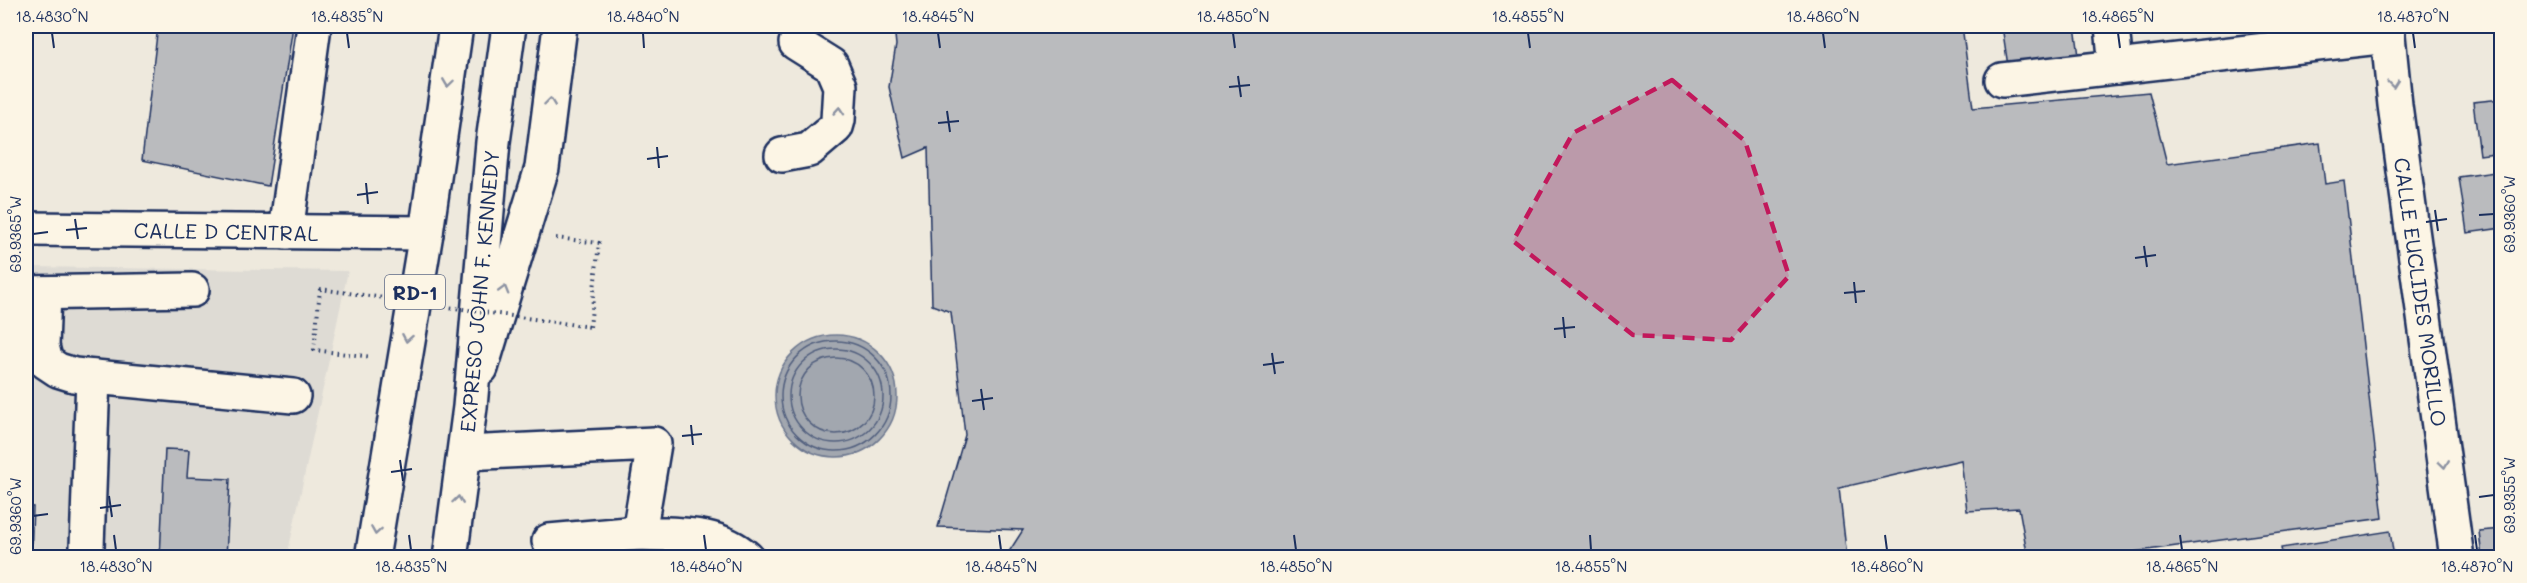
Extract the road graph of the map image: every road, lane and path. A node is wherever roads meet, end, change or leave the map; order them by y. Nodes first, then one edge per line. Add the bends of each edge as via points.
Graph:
1 (314, 26) edge
2 (456, 26) edge
3 (509, 26) edge
4 (560, 26) edge
5 (2112, 26) edge
6 (2387, 31) edge
7 (2242, 39) edge
8 (796, 43) dead end
9 (2116, 67) junction
10 (2002, 80) dead end
11 (782, 155) dead end
12 (26, 230) edge
13 (286, 232) junction
14 (426, 233) junction
15 (599, 243) dead end
16 (192, 290) dead end
17 (34, 293) edge
18 (403, 361) junction
19 (93, 377) junction
20 (293, 396) dead end
21 (470, 407) junction
22 (465, 453) junction
23 (639, 533) junction
24 (549, 541) dead end
25 (87, 547) dead end
26 (372, 558) edge
27 (450, 558) edge
28 (747, 558) edge
29 (2457, 558) edge

1 - 13 main road
2 -> 14 main road, RD-1
3 - 21 main road, EXPRESO JOHN F. KENNEDY via 493,142
21 -> 4 main road via 542,168
5 - 9 main road
6 - 7 main road
6 -> 29 main road, CALLE EUCLIDES MORILLO
7 - 9 main road
11 -> 8 main road via 809,150 836,127 838,120 840,86 831,65
9 - 10 main road
12 - 13 main road, CALLE D CENTRAL
13 - 14 main road, CALLE D CENTRAL
14 -> 18 main road, RD-1
15 - 18 path, bridge via 590,327 320,289 314,350
16 - 17 main road
17 - 19 main road via 46,362 58,370
18 -> 26 main road, RD-1
19 - 20 main road
19 - 25 main road
21 - 22 main road, EXPRESO JOHN F. KENNEDY
22 - 23 main road via 654,444
27 -> 22 main road, EXPRESO JOHN F. KENNEDY
23 - 24 main road
23 - 28 main road via 702,537 728,543

